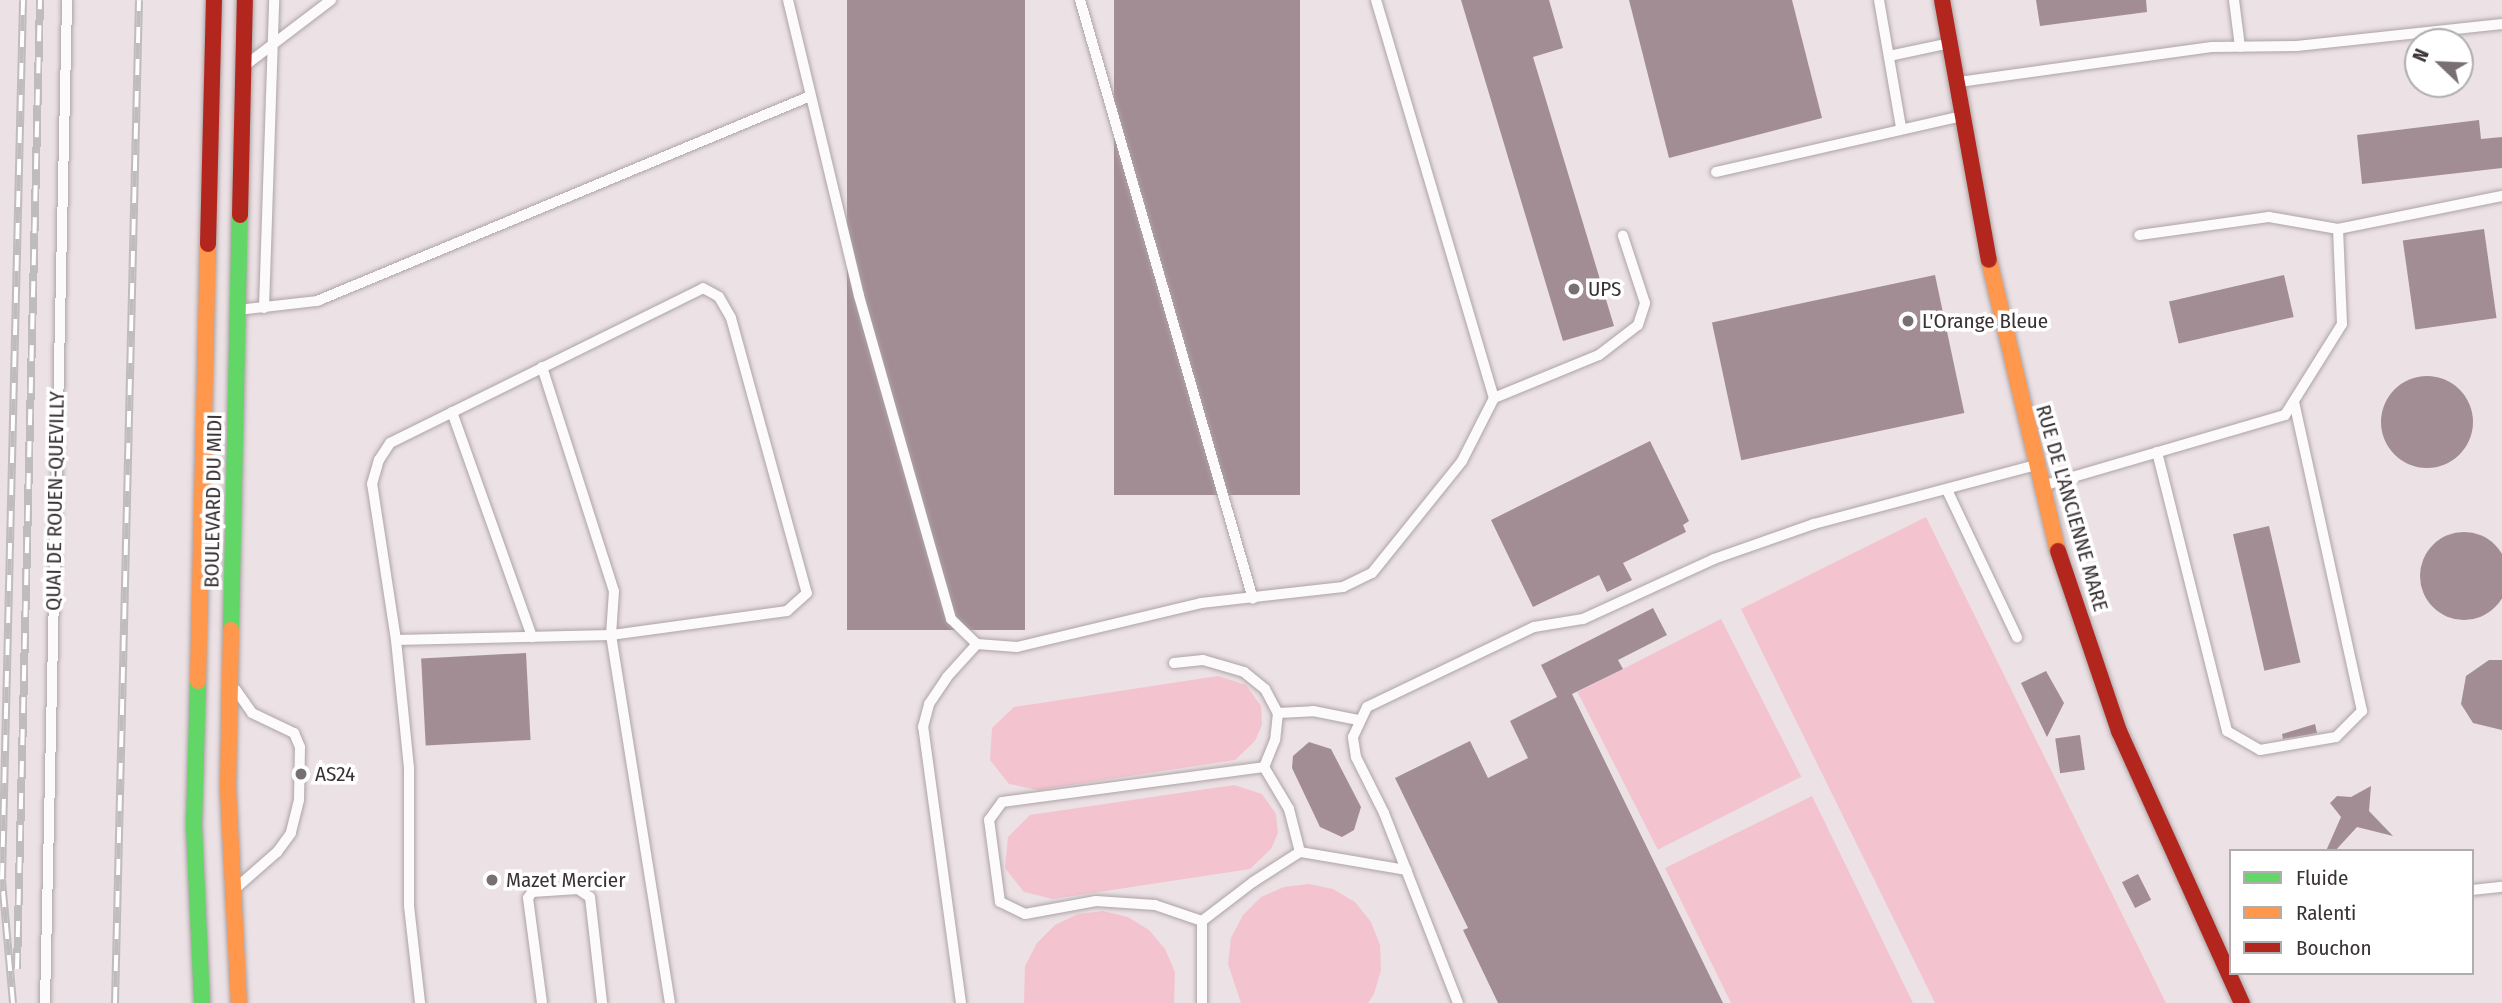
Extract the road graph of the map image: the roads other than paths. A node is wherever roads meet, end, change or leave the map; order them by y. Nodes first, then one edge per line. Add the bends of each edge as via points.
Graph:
1 (67, 0) edge
2 (214, 0) edge
3 (245, 0) edge
4 (274, 0) edge
5 (331, 0) edge
6 (788, 0) edge
7 (1080, 0) edge
8 (1377, 0) edge
9 (1879, 0) edge
10 (1942, 0) edge
11 (2234, 0) edge
12 (2502, 24) edge
13 (1951, 43) junction
14 (273, 45) junction
15 (2240, 47) junction
16 (1889, 56) junction
17 (244, 66) junction
18 (1958, 82) junction
19 (808, 97) junction
20 (1960, 117) junction
21 (1901, 127) junction
22 (1716, 172) dead end
23 (2502, 196) edge
24 (2338, 229) junction
25 (2139, 234) dead end
26 (1623, 236) dead end
27 (264, 308) junction
28 (238, 310) junction
29 (542, 368) junction
30 (1494, 398) junction
31 (2294, 402) junction
32 (452, 412) junction
33 (2157, 452) junction
34 (2036, 466) junction
35 (2042, 486) junction
36 (1948, 492) junction
37 (1253, 599) junction
38 (611, 635) junction
39 (531, 637) junction
40 (2017, 637) dead end
41 (396, 640) junction
42 (977, 644) junction
43 (1174, 663) dead end
44 (230, 680) junction
45 (1278, 713) junction
46 (1358, 720) junction
47 (1264, 767) junction
48 (1300, 852) junction
49 (1406, 870) junction
50 (2502, 887) edge
51 (2474, 890) edge
52 (231, 891) junction
53 (194, 898) junction
54 (1202, 921) junction
55 (2229, 974) edge
56 (2229, 975) edge
57 (45, 1003) edge
58 (202, 1003) edge
59 (219, 1003) edge
60 (239, 1003) edge
61 (420, 1003) edge
62 (542, 1003) edge
63 (602, 1003) edge
64 (670, 1003) edge
65 (961, 1003) edge
66 (1202, 1003) edge
67 (1458, 1003) edge
68 (2242, 1003) edge

1 - 57 lane, QUAI DE ROUEN-QUEVILLY
2 - 53 main road, BOULEVARD DU MIDI
3 - 17 main road, BOULEVARD DU MIDI
4 - 14 lane
5 - 14 lane
6 - 19 lane
7 - 37 lane
8 - 30 lane
9 - 16 lane
10 - 13 main road, RUE DE L'ANCIENNE MARE
11 - 15 lane
12 - 15 lane via 2297,46
13 - 16 lane
13 - 18 main road, RUE DE L'ANCIENNE MARE
14 - 17 lane
14 - 27 lane
15 - 18 lane
16 - 21 lane
17 - 28 main road, BOULEVARD DU MIDI
18 - 20 main road, RUE DE L'ANCIENNE MARE
19 - 27 lane via 317,301
19 - 42 lane via 951,619
20 - 21 lane
20 - 34 main road, RUE DE L'ANCIENNE MARE via 2005,341
21 - 22 lane
23 - 24 lane
24 - 25 lane via 2269,217
24 - 31 lane via 2342,324
26 - 30 lane via 1645,303 1637,326 1598,355
27 - 28 lane
28 - 44 main road, BOULEVARD DU MIDI
29 - 32 lane
29 - 38 lane via 614,591
29 - 38 lane via 704,288 719,297 731,318 807,593 787,611
30 - 37 lane via 1462,461 1372,573 1343,587
31 - 33 lane via 2285,415
31 - 33 lane via 2362,711 2336,737 2260,750 2227,731
32 - 39 lane
32 - 41 lane via 390,443 372,484
33 - 35 lane
34 - 35 main road, RUE DE L'ANCIENNE MARE
34 - 36 lane
35 - 55 main road, RUE DE L'ANCIENNE MARE via 2059,554 2119,731
36 - 40 lane
36 - 46 lane via 1814,524 1714,559 1583,619 1534,627 1381,697
37 - 42 lane via 1201,603 1017,647
38 - 39 lane
38 - 64 lane
39 - 41 lane
41 - 61 lane via 410,768 409,906
42 - 65 lane via 947,677 925,714 923,727
43 - 45 lane via 1203,660 1244,672 1265,689
44 - 52 main road, BOULEVARD DU MIDI
44 - 52 lane via 252,713 294,733 300,747 299,800 291,833 277,852
45 - 46 lane via 1313,711
45 - 47 lane via 1275,740
46 - 49 lane via 1353,737 1356,757
47 - 48 lane via 1289,809
47 - 54 lane via 1002,802 989,821 1000,902 1025,914 1096,901 1154,905
48 - 49 lane
48 - 54 lane
49 - 67 lane
50 - 51 lane
52 - 60 main road, BOULEVARD DU MIDI
53 - 58 main road, BOULEVARD DU MIDI
53 - 59 main road, BOULEVARD DU MIDI via 214,961
54 - 66 lane
56 - 68 main road, RUE DE L'ANCIENNE MARE
62 - 63 lane via 528,898 532,892 578,889 590,897

